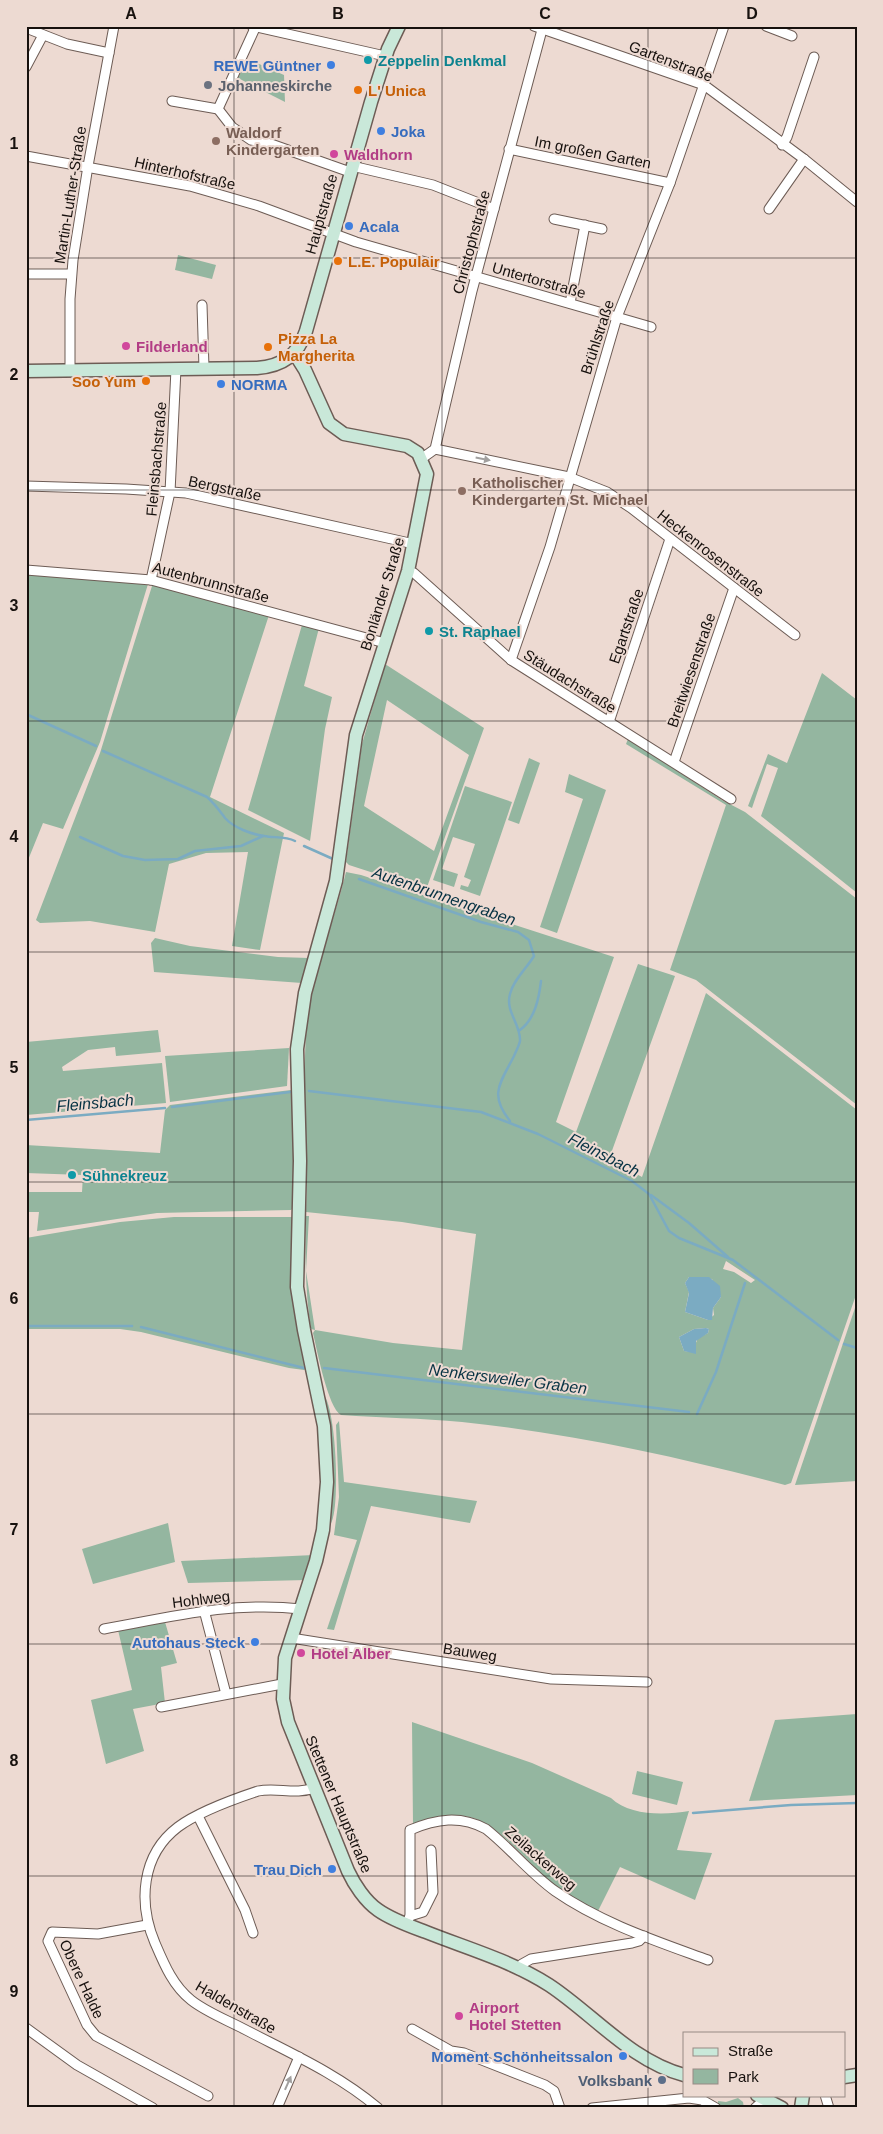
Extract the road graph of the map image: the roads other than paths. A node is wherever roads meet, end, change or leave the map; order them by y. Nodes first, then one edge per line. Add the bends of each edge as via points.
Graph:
1 (114, 26) edge
2 (399, 26) edge
3 (724, 26) edge
4 (766, 26) edge
5 (255, 27) edge
6 (539, 27) edge
7 (26, 28) edge
8 (43, 36) junction
9 (792, 36) dead end
10 (109, 53) junction
11 (385, 56) junction
12 (814, 57) dead end
13 (26, 68) edge
14 (704, 85) junction
15 (172, 101) dead end
16 (218, 109) junction
17 (782, 145) junction
18 (510, 149) junction
19 (26, 156) edge
20 (804, 159) junction
21 (88, 166) junction
22 (351, 169) junction
23 (670, 183) junction
24 (857, 202) edge
25 (494, 209) junction
26 (769, 209) dead end
27 (554, 219) dead end
28 (585, 225) junction
29 (602, 229) dead end
30 (332, 234) junction
31 (26, 274) edge
32 (71, 274) junction
33 (476, 276) junction
34 (570, 303) junction
35 (202, 305) dead end
36 (617, 317) junction
37 (651, 327) dead end
38 (295, 354) junction
39 (176, 368) junction
40 (204, 368) junction
41 (70, 370) junction
42 (26, 371) edge
43 (435, 449) junction
44 (421, 458) junction
45 (569, 477) junction
46 (26, 486) edge
47 (170, 492) junction
48 (670, 539) junction
49 (414, 544) junction
50 (26, 570) edge
51 (408, 571) junction
52 (152, 580) junction
53 (734, 588) junction
54 (795, 635) dead end
55 (384, 643) junction
56 (511, 660) junction
57 (608, 722) junction
58 (674, 762) junction
59 (731, 799) dead end
60 (325, 1509) joint
61 (301, 1609) junction
62 (204, 1610) junction
63 (104, 1629) dead end
64 (291, 1638) junction
65 (647, 1682) dead end
66 (282, 1684) junction
67 (226, 1694) junction
68 (161, 1707) dead end
69 (314, 1788) junction
70 (198, 1816) junction
71 (431, 1850) dead end
72 (408, 1920) junction
73 (147, 1925) junction
74 (253, 1934) dead end
75 (644, 1936) junction
76 (708, 1960) dead end
77 (519, 1970) junction
78 (26, 2028) edge
79 (412, 2029) dead end
80 (299, 2057) junction
81 (683, 2075) edge
82 (208, 2096) dead end
83 (825, 2096) edge
84 (762, 2099) edge
85 (153, 2108) edge
86 (276, 2108) edge
87 (378, 2108) edge
88 (560, 2108) edge
89 (592, 2108) edge
90 (716, 2108) edge
91 (782, 2108) edge
92 (829, 2108) edge

1 - 10 street, Martin-Luther-Straße
2 - 11 street, Hauptstraße
3 - 14 street, Brühlstraße
4 - 9 street
5 - 11 street
5 - 16 street
6 - 14 street, Gartenstraße
6 - 18 street, Christophstraße
7 - 8 street
8 - 10 street
8 - 13 street
10 - 21 street, Martin-Luther-Straße
11 - 22 street, Hauptstraße
12 - 17 street
14 - 17 street, Gartenstraße
14 - 23 street, Brühlstraße
15 - 16 street
16 - 22 street via 232,126 251,140
17 - 20 street, Gartenstraße
18 - 23 street, Im großen Garten
18 - 25 street, Christophstraße
19 - 21 street, Hinterhofstraße
20 - 24 street, Gartenstraße
20 - 26 street
21 - 30 street, Hinterhofstraße via 199,188
21 - 32 street, Martin-Luther-Straße
22 - 25 street via 433,184
22 - 30 street, Hauptstraße
23 - 36 street, Brühlstraße
25 - 33 street, Christophstraße
27 - 28 street
28 - 29 street
28 - 34 street
30 - 33 street, Untertorstraße
30 - 38 street, Hauptstraße via 306,331
31 - 32 street
32 - 41 street, Martin-Luther-Straße
33 - 34 street, Untertorstraße
33 - 43 street, Christophstraße
34 - 36 street, Untertorstraße
35 - 40 street
36 - 37 street, Untertorstraße
36 - 45 street, Brühlstraße
38 - 40 street via 284,362 264,367
38 - 44 street via 334,429 351,436 407,446
39 - 40 street
39 - 41 street
39 - 47 street, Fleinsbachstraße
41 - 42 street
43 - 44 street
43 -> 45 street, Heckenrosenstraße
44 - 49 street, Bonländer Straße via 427,481
45 - 48 street, Heckenrosenstraße via 617,498
45 - 56 street, Brühlstraße via 550,547
46 - 47 street, Bergstraße
47 - 49 street, Bergstraße
47 - 52 street, Fleinsbachstraße
48 - 53 street, Heckenrosenstraße
48 - 57 street, Egartstraße
49 - 51 street, Bonländer Straße
50 - 52 street, Autenbrunnstraße
51 - 55 street, Bonländer Straße
51 - 56 street, Stäudachstraße
52 - 55 street, Autenbrunnstraße
53 - 54 street, Heckenrosenstraße
53 - 58 street, Breitwiesenstraße
55 - 60 street, Bonländer Straße via 356,735 338,866 328,915 305,993 298,1049 297,1287 324,1426
56 - 57 street, Stäudachstraße
57 - 58 street, Stäudachstraße
58 - 59 street, Stäudachstraße
60 - 61 street, Stettener Hauptstraße via 316,1561
61 - 62 street, Hohlweg via 276,1606
61 - 64 street, Stettener Hauptstraße
62 - 63 street, Hohlweg
62 - 67 street
64 - 65 street, Bauweg via 551,1679
64 - 66 street, Stettener Hauptstraße
66 - 67 street
66 - 69 street, Stettener Hauptstraße via 288,1722
67 - 68 street
69 - 70 street, Haldenstraße via 258,1792
69 - 72 street, Stettener Hauptstraße via 356,1886 378,1910
70 - 73 street, Haldenstraße via 179,1826 156,1852 144,1888
70 - 74 street via 245,1910
71 - 72 street via 433,1892 422,1912
72 - 75 street, Zeilackerweg via 410,1830 433,1821 457,1820 477,1824 495,1836 565,1898
72 - 77 street, Stettener Hauptstraße
73 - 80 street, Haldenstraße via 174,1983 186,1996
73 - 82 street, Obere Halde via 98,1934 52,1932 48,1941 87,2025 96,2036
75 - 76 street, Zeilackerweg
75 - 77 street via 632,1943 531,1959
77 - 81 street, Stettener Hauptstraße via 546,1983 642,2056
78 - 85 street via 77,2065
79 - 88 street via 452,2050 545,2085 554,2091
86 -> 80 street
80 - 87 street, Haldenstraße via 349,2085
83 - 92 street
84 - 91 street
89 - 90 street via 689,2098 702,2100

